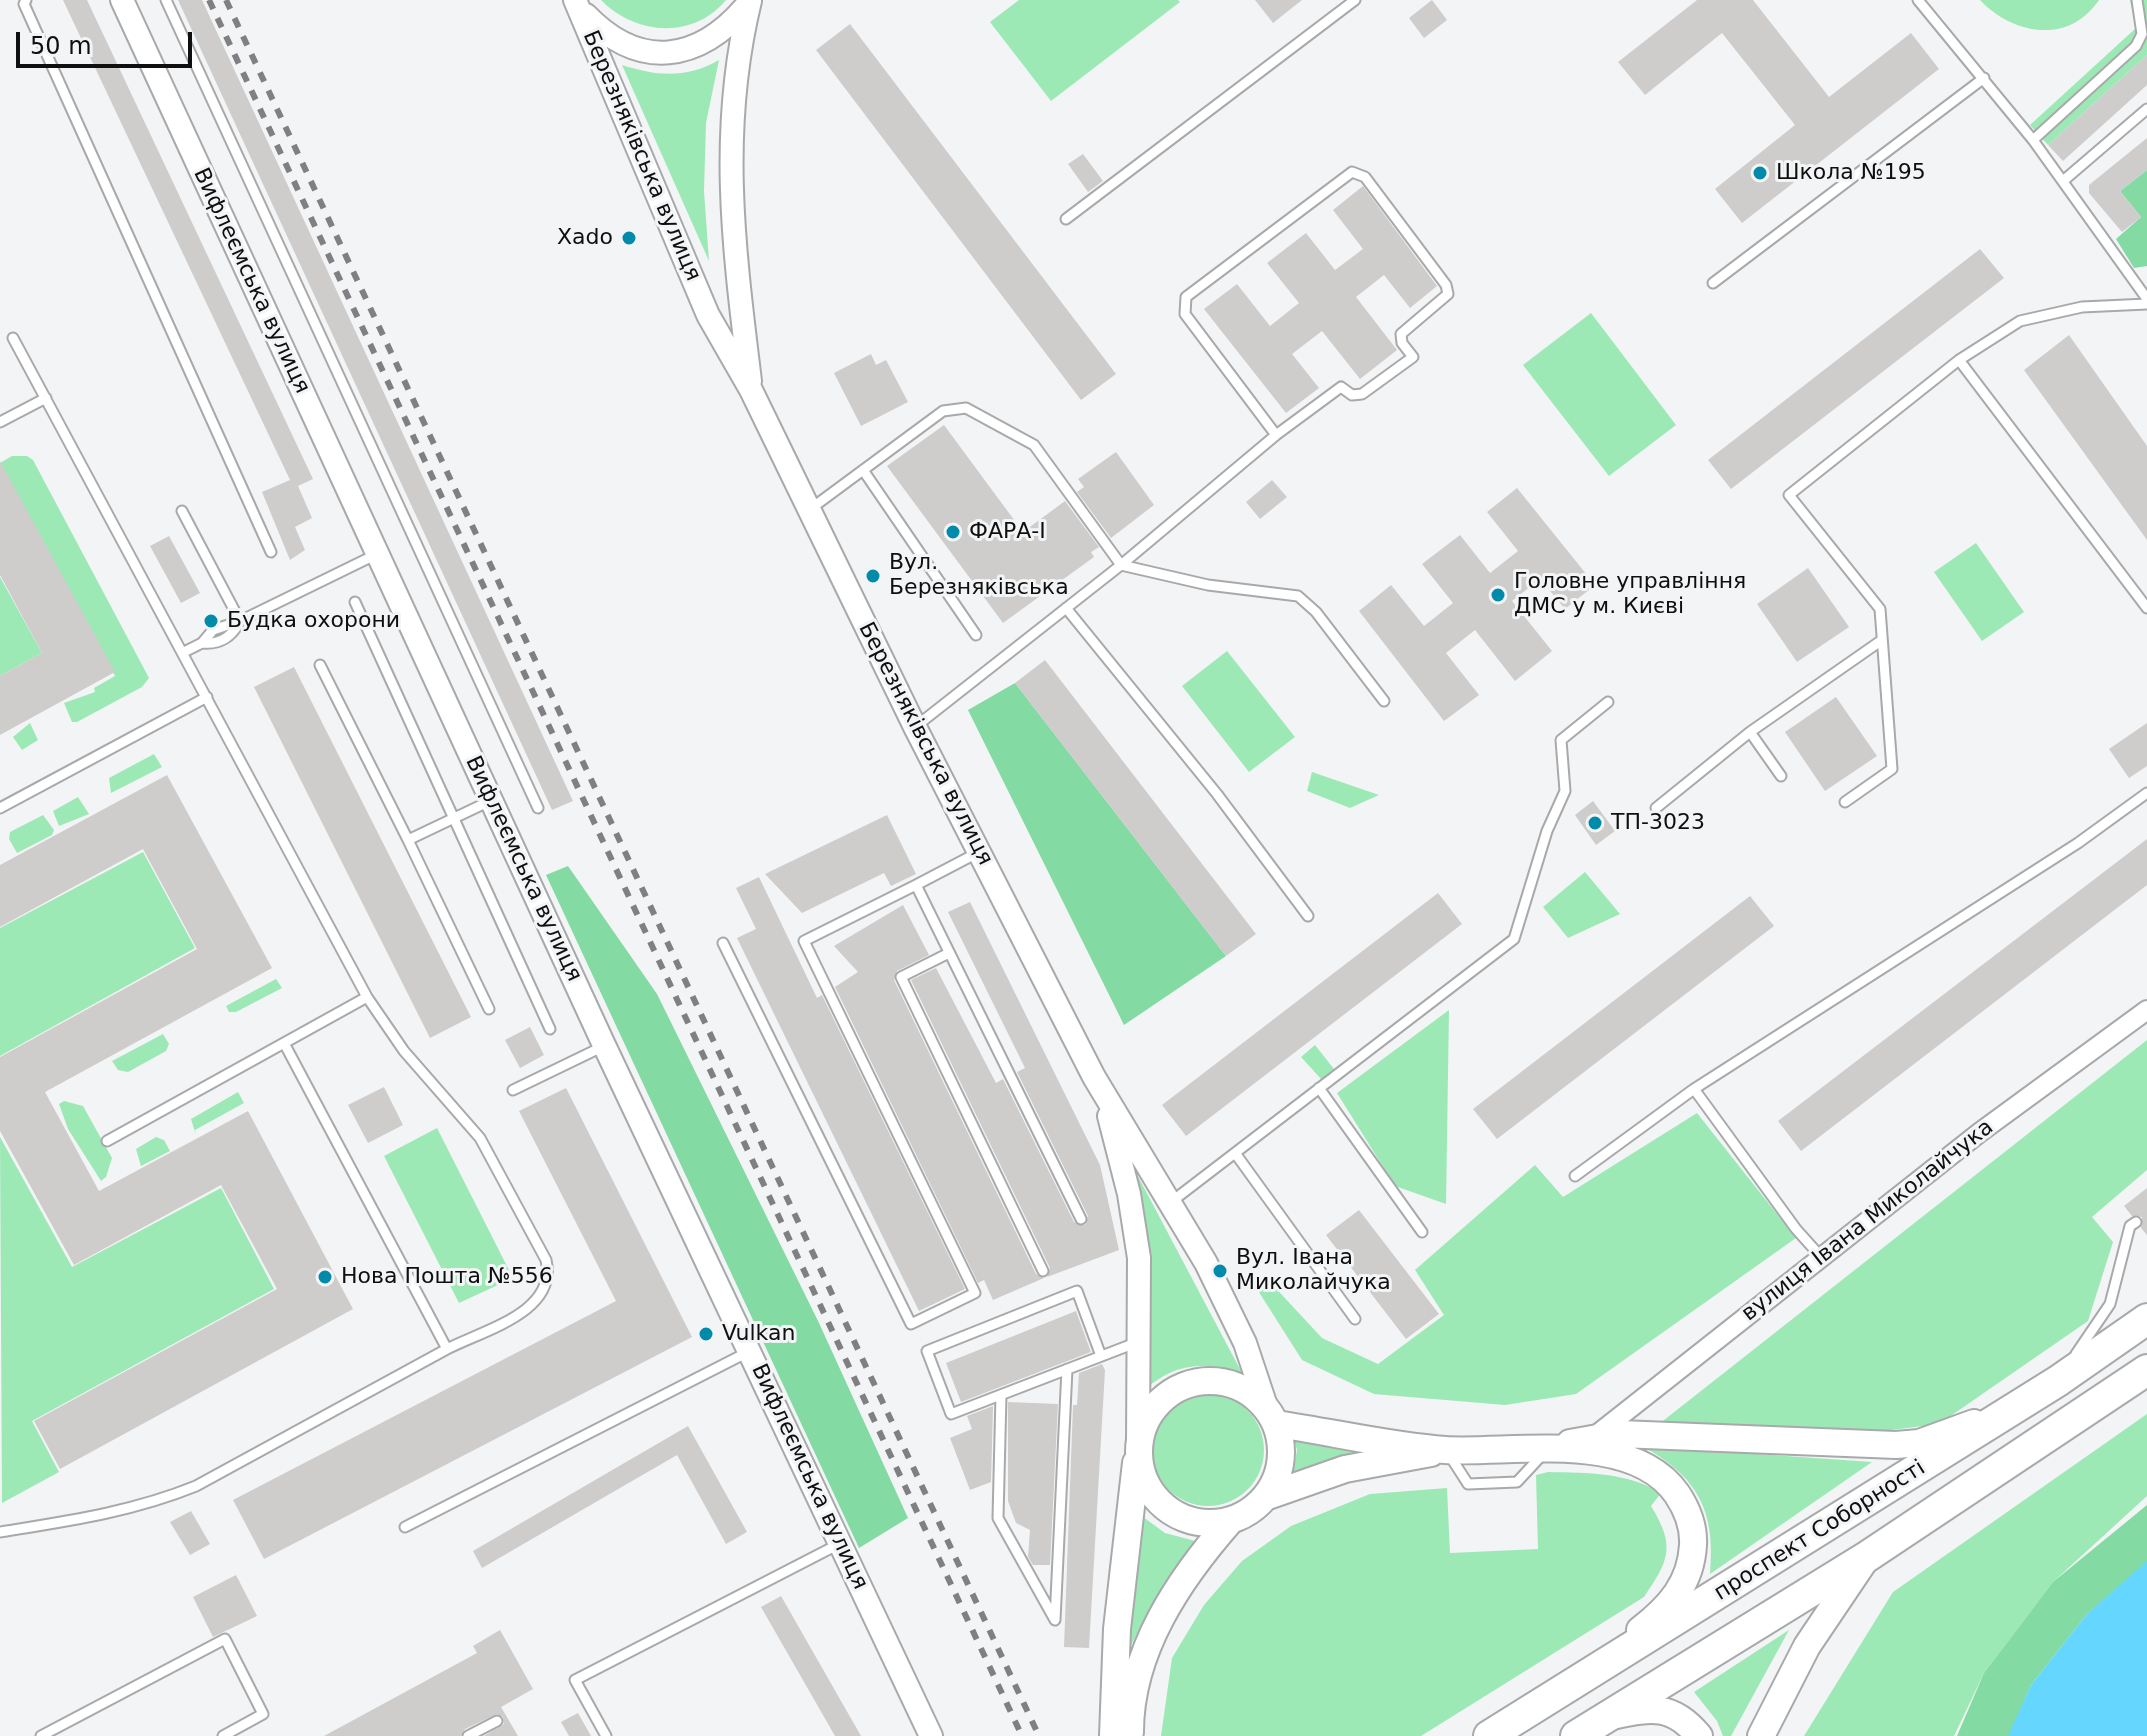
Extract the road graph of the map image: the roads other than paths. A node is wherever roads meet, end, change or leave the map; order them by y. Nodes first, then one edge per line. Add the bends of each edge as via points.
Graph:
1 (26, 0) edge
2 (122, 0) edge
3 (166, 0) edge
4 (1355, 0) edge
5 (1918, 0) edge
6 (2137, 0) edge
7 (750, 1) edge
8 (576, 2) edge
9 (1984, 78) junction
10 (2147, 109) edge
11 (2033, 140) junction
12 (2063, 181) junction
13 (1066, 219) dead end
14 (1713, 283) dead end
15 (2147, 301) edge
16 (13, 338) dead end
17 (1959, 360) junction
18 (751, 390) junction
19 (46, 398) junction
20 (0, 422) edge
21 (1276, 435) junction
22 (863, 470) junction
23 (809, 510) junction
24 (182, 511) dead end
25 (271, 552) dead end
26 (377, 554) junction
27 (1121, 565) junction
28 (355, 602) dead end
29 (1066, 608) junction
30 (2147, 608) edge
31 (240, 621) junction
32 (976, 635) dead end
33 (1882, 640) junction
34 (184, 652) junction
35 (320, 665) dead end
36 (207, 697) junction
37 (1384, 701) dead end
38 (1608, 702) dead end
39 (915, 727) junction
40 (1750, 732) junction
41 (1781, 776) dead end
42 (2147, 793) edge
43 (492, 800) junction
44 (1845, 802) dead end
45 (0, 808) edge
46 (538, 808) dead end
47 (1656, 808) dead end
48 (453, 818) junction
49 (408, 840) junction
50 (979, 852) junction
51 (916, 885) junction
52 (1308, 916) dead end
53 (723, 943) dead end
54 (949, 953) junction
55 (367, 997) junction
56 (489, 1009) dead end
57 (2147, 1010) edge
58 (550, 1029) dead end
59 (284, 1043) junction
60 (604, 1045) junction
61 (1319, 1088) junction
62 (1694, 1089) junction
63 (513, 1090) dead end
64 (1104, 1096) junction
65 (107, 1141) dead end
66 (1235, 1153) junction
67 (1575, 1176) dead end
68 (1171, 1202) junction
69 (1081, 1219) dead end
70 (2136, 1222) dead end
71 (1422, 1232) dead end
72 (1822, 1258) junction
73 (1043, 1271) dead end
74 (1355, 1319) dead end
75 (2147, 1319) edge
76 (1138, 1342) junction
77 (447, 1349) junction
78 (750, 1351) junction
79 (1101, 1356) junction
80 (1067, 1369) junction
81 (2147, 1370) edge
82 (2058, 1381) junction
83 (1001, 1395) junction
84 (2018, 1406) junction
85 (1272, 1416) junction
86 (1593, 1438) junction
87 (1138, 1444) junction
88 (1550, 1448) junction
89 (1445, 1450) junction
90 (1265, 1497) junction
91 (1231, 1520) junction
92 (405, 1527) dead end
93 (0, 1532) edge
94 (841, 1543) junction
95 (1868, 1556) junction
96 (1542, 1705) junction
97 (1608, 1717) junction
98 (497, 1721) dead end
99 (41, 1736) edge
100 (223, 1736) edge
101 (468, 1736) edge
102 (606, 1736) edge
103 (931, 1736) edge
104 (1113, 1736) edge
105 (1130, 1736) edge
106 (1489, 1736) edge
107 (1576, 1736) edge
108 (1699, 1736) edge
109 (1761, 1736) edge

1 - 25 lane
2 - 26 street, Вифлеємська вулиця
3 - 46 lane
4 - 13 lane
5 - 9 lane
6 - 11 lane via 2142,34 2136,46
7 - 8 street via 716,37 697,47 660,54 627,46 603,32
7 - 18 street, Березняківська вулиця via 737,61 730,184
8 - 18 street, Березняківська вулиця via 708,315
9 - 11 lane
9 - 14 lane
10 - 12 lane
11 - 12 lane
12 - 15 lane
15 - 17 lane via 2082,307 2020,321
16 - 19 lane
17 - 30 lane
17 - 33 lane via 1789,495 1880,609
18 - 23 street, Березняківська вулиця
19 - 20 lane
19 - 34 lane
21 - 21 lane via 1185,314 1186,297 1345,175 1359,173 1448,294 1401,334 1413,357 1362,394 1352,395 1341,387
21 - 27 lane
22 - 23 lane
22 - 27 lane via 943,411 966,408 1034,445
22 - 32 lane
23 - 39 street, Березняківська вулиця
24 - 31 lane
26 - 31 lane
26 - 43 street, Вифлеємська вулиця
27 - 29 lane
27 - 37 lane via 1208,585 1298,596
28 - 48 lane
29 - 39 lane
29 - 52 lane
31 - 34 lane via 213,630
33 - 40 lane
33 - 44 lane via 1892,769
34 - 36 lane
35 - 49 lane
36 - 45 lane
36 - 55 lane
38 - 61 lane via 1561,740 1565,791 1514,939
39 - 50 street, Березняківська вулиця
40 - 41 lane
40 - 47 lane
42 - 62 lane via 2078,843
43 - 48 lane
43 - 60 street, Вифлеємська вулиця
48 - 49 lane
48 - 58 lane
49 - 56 lane
50 - 51 lane
50 - 64 street, Березняківська вулиця
51 - 53 lane via 804,941 975,1293 911,1324
51 - 54 lane
54 - 69 lane
54 - 73 lane via 901,977
55 - 59 lane
55 - 77 lane via 404,1051 480,1138 550,1274 534,1305
57 - 72 street, вулиця Івана Миколайчука via 1979,1133
59 - 65 lane
59 - 77 lane
60 - 63 lane
60 - 78 street, Вифлеємська вулиця
61 - 66 lane
61 - 71 lane
62 - 67 lane
62 - 72 lane
64 - 68 street, Березняківська вулиця
64 - 76 street, Березняківська вулиця via 1139,1258
66 - 68 lane
66 - 74 lane
68 - 85 street, Березняківська вулиця via 1245,1343
70 - 82 lane via 2130,1226 2110,1304
72 - 86 street, вулиця Івана Миколайчука
75 - 82 highway, проспект Соборності
76 - 79 lane
76 - 87 street, Березняківська вулиця
77 - 93 lane via 196,1486 153,1504
78 - 92 lane
78 - 94 street, Вифлеємська вулиця
79 - 80 lane
79 - 83 lane via 1077,1291 927,1351 951,1414
80 - 83 lane
80 - 83 lane via 1055,1620 998,1518
81 - 95 highway, проспект Соборності
82 - 84 highway, проспект Соборності
84 - 86 main road, вулиця Івана Миколайчука via 1919,1443 1837,1445 1620,1434
84 - 96 highway, проспект Соборності
85 - 87 main road via 1238,1387 1202,1380 1178,1387 1158,1402
85 - 89 main road, вулиця Івана Миколайчука
85 - 90 main road via 1281,1462
86 - 88 main road, вулиця Івана Миколайчука
87 - 91 main road via 1139,1467 1148,1489 1164,1507 1208,1524
87 - 104 main road via 1117,1629
88 - 89 main road, вулиця Івана Миколайчука
88 - 96 main road, вулиця Івана Миколайчука via 1646,1466 1686,1507 1694,1535 1686,1581 1662,1614
89 - 90 main road, вулиця Івана Миколайчука via 1345,1469
90 - 91 main road
91 - 105 main road via 1205,1550 1146,1646 1130,1709
94 - 102 lane via 575,1680
94 - 103 street, Вифлеємська вулиця
95 - 97 highway, проспект Соборності
95 - 109 main road via 1807,1646
96 - 106 highway, проспект Соборності
97 - 107 highway, проспект Соборності
97 - 108 main road via 1662,1710 1680,1716
98 - 101 lane
99 - 100 lane via 225,1639 263,1714

